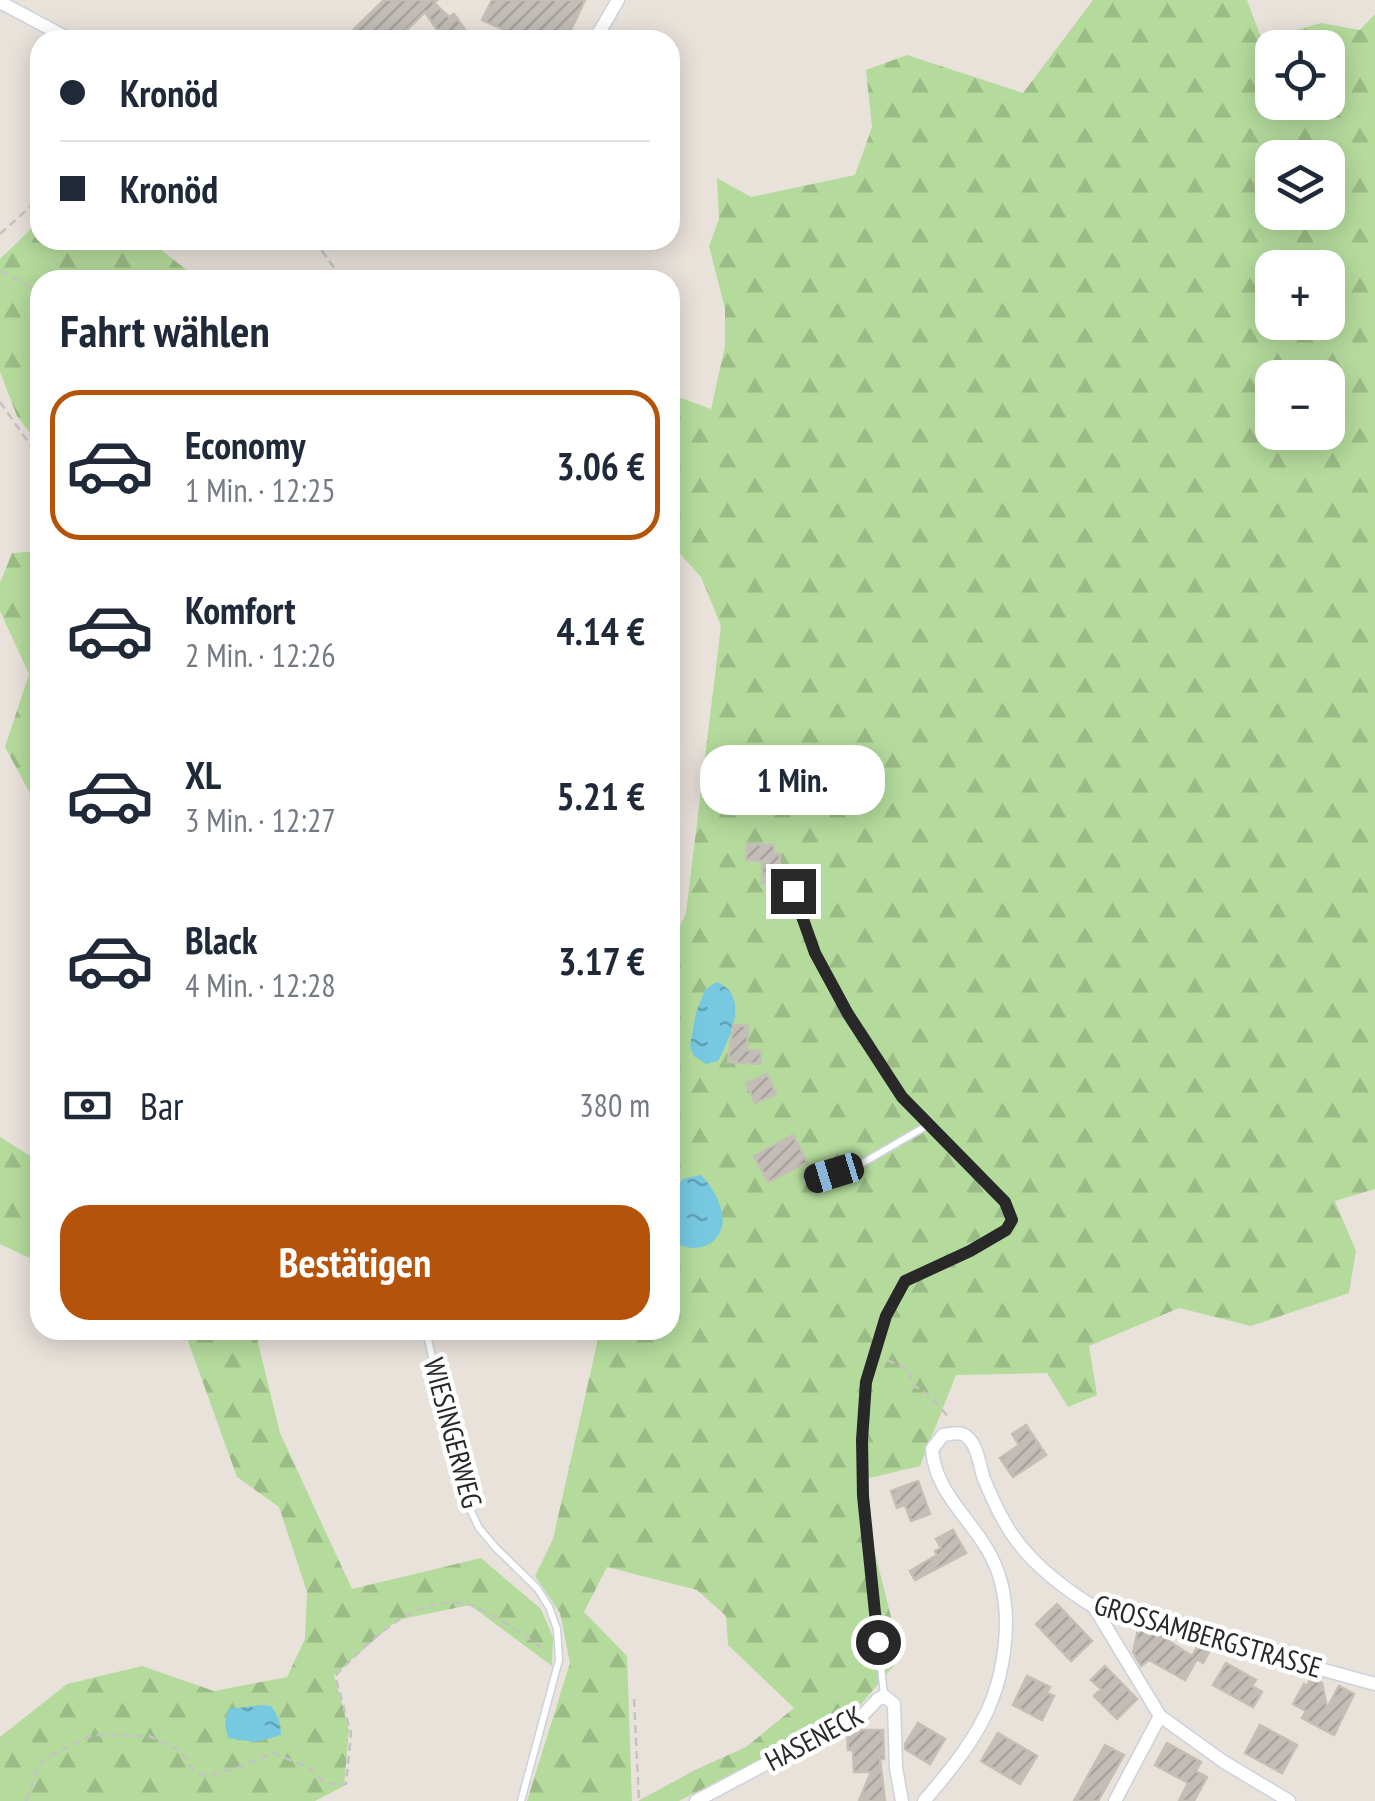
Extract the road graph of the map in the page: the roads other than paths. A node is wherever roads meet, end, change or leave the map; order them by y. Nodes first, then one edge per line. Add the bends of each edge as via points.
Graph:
1 (618, 0) edge
2 (0, 2) edge
3 (52, 30) edge
4 (600, 30) edge
5 (793, 891) dead end
6 (929, 1124) junction
7 (808, 1181) dead end
8 (428, 1340) edge
9 (1094, 1607) junction
10 (1375, 1684) edge
11 (884, 1696) junction
12 (1160, 1716) junction
13 (521, 1801) edge
14 (696, 1801) edge
15 (902, 1801) edge
16 (924, 1801) edge
17 (1115, 1801) edge
18 (1289, 1801) edge

1 - 4 street
2 - 3 street
5 - 6 lane via 815,953 848,1014 902,1097
6 - 7 lane via 861,1164
6 - 11 lane via 1005,1202 1012,1220 970,1251 905,1281 886,1316 866,1382 863,1496
8 - 13 lane, WIESINGERWEG via 469,1507 479,1528 536,1588 557,1628 559,1660
9 - 10 street, GROSSAMBERGSTRASSE
9 - 12 street
9 - 16 street, GROSSAMBERGSTRASSE via 1052,1577 1015,1538 966,1436 943,1435 932,1449 933,1464 1002,1581 1004,1656 989,1710
11 - 14 street, HASENECK via 860,1718
11 - 15 street, HASENECK via 894,1704
12 - 17 street
12 - 18 street

